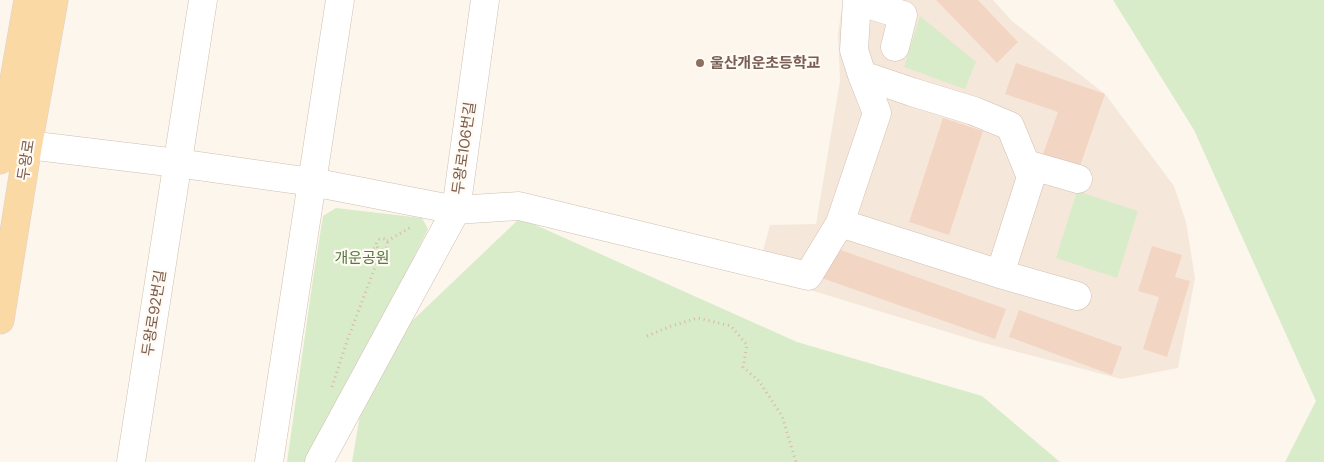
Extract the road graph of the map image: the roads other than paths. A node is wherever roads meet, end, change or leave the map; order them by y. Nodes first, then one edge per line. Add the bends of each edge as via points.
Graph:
1 (28, 0) edge
2 (54, 0) edge
3 (203, 0) edge
4 (340, 0) edge
5 (485, 0) edge
6 (857, 0) edge
7 (895, 47) dead end
8 (862, 75) junction
9 (28, 145) junction
10 (0, 160) edge
11 (177, 163) junction
12 (1026, 164) junction
13 (1078, 179) dead end
14 (312, 182) junction
15 (456, 210) junction
16 (840, 223) junction
17 (1000, 274) junction
18 (1077, 296) dead end
19 (0, 320) edge
20 (131, 462) edge
21 (269, 462) edge
22 (319, 462) edge

1 - 10 main road, 두왕로
2 - 9 main road, 두왕로
3 - 11 street
4 - 14 street
5 - 15 street, 두왕로106번길
6 - 7 street via 903,15
6 - 8 street via 854,50
8 - 12 street via 1010,126
8 - 16 street via 877,113
9 - 11 street, 두왕로106번길
9 - 19 main road, 두왕로
11 - 14 street, 두왕로106번길
11 - 20 street, 두왕로92번길
12 - 13 street
12 - 17 street via 1031,176
14 - 15 street, 두왕로106번길
14 - 21 street
15 - 16 street via 519,206 808,276
15 - 22 street
16 - 17 street
17 - 18 street

